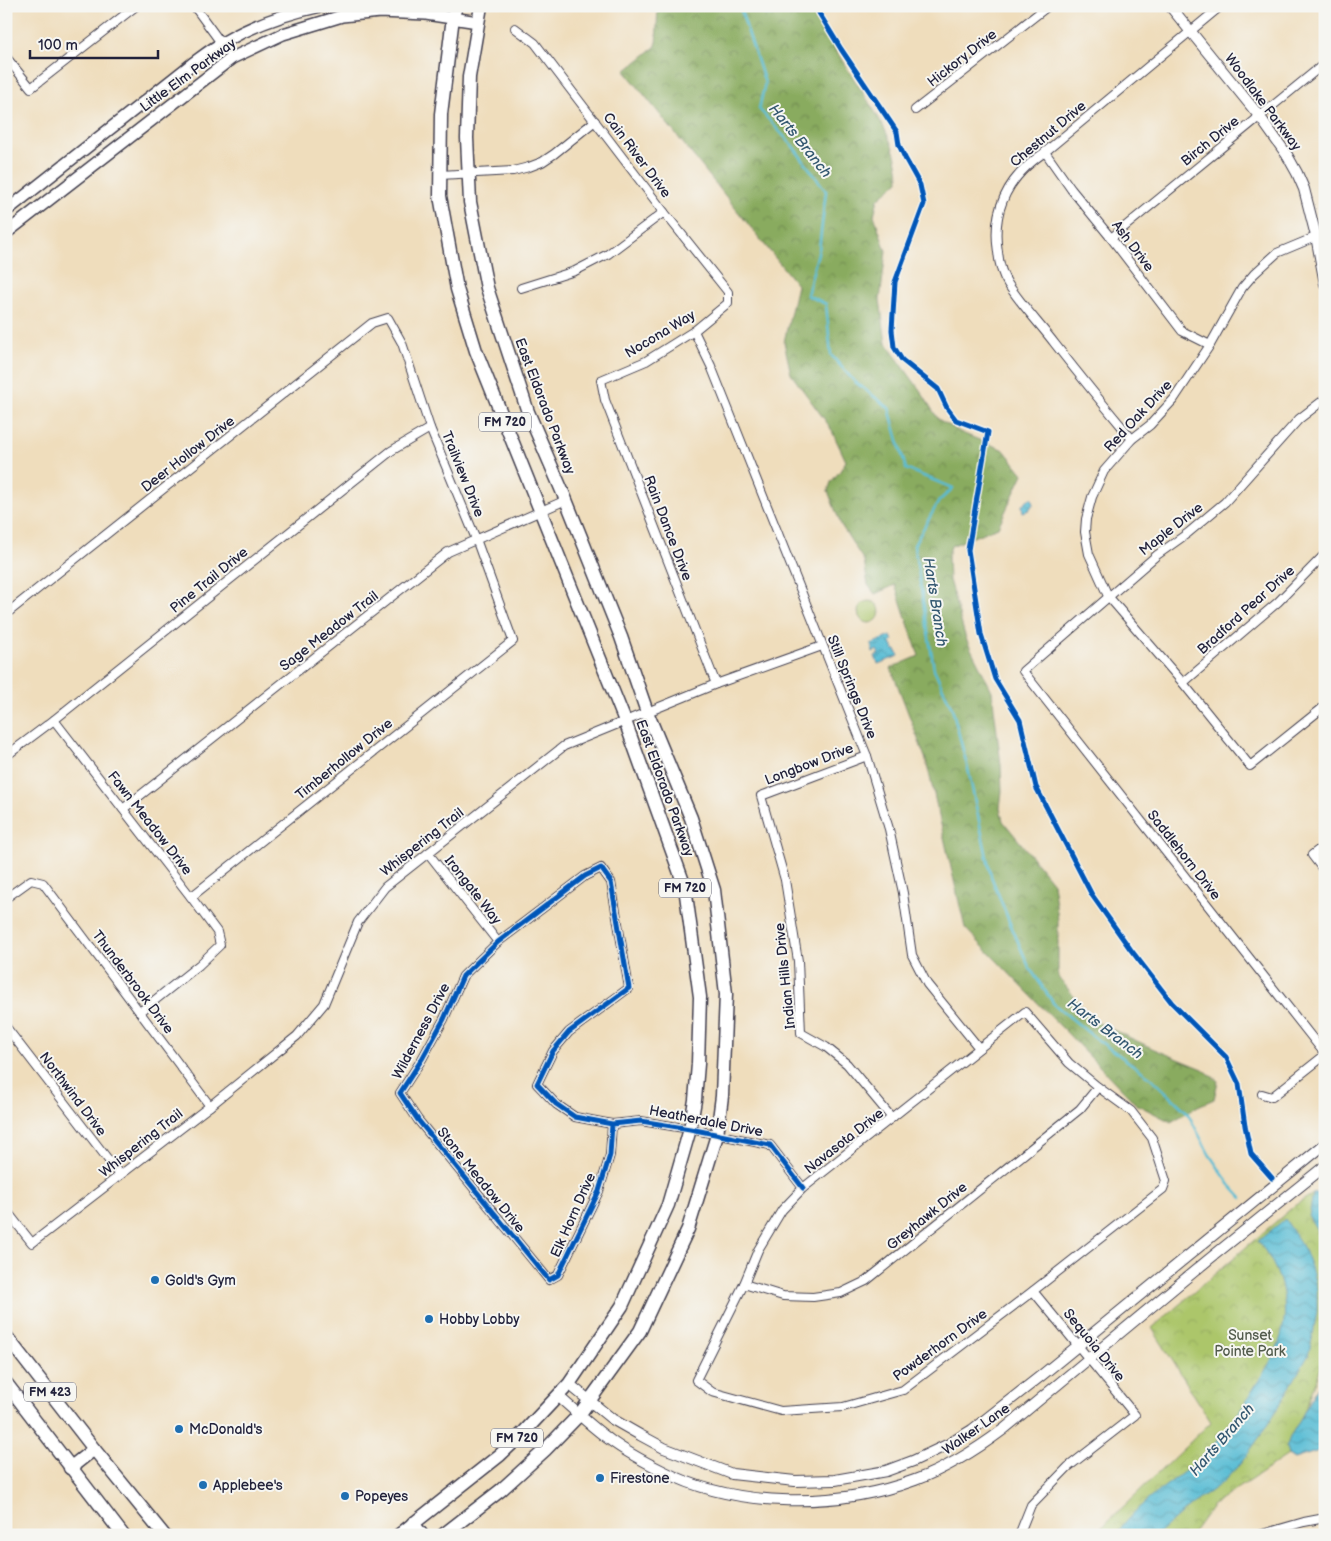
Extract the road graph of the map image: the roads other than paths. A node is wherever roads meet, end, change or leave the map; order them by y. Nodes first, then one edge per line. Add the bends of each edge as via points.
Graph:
1 (136, 6) edge
2 (194, 6) edge
3 (321, 6) edge
4 (1048, 6) edge
5 (1170, 6) edge
6 (1221, 6) edge
7 (478, 7) edge
8 (454, 12) edge
9 (478, 22) junction
10 (515, 28) dead end
11 (1190, 31) junction
12 (221, 43) junction
13 (6, 57) edge
14 (232, 58) junction
15 (1325, 63) edge
16 (915, 110) dead end
17 (1260, 117) junction
18 (595, 121) junction
19 (1045, 152) junction
20 (469, 172) junction
21 (440, 175) junction
22 (6, 211) edge
23 (664, 212) junction
24 (7, 232) edge
25 (1320, 235) edge
26 (1111, 238) junction
27 (1325, 284) edge
28 (521, 288) dead end
29 (728, 303) joint
30 (388, 318) joint
31 (694, 331) junction
32 (1210, 345) junction
33 (601, 380) joint
34 (1325, 399) edge
35 (430, 428) junction
36 (1132, 439) junction
37 (566, 500) junction
38 (541, 511) junction
39 (476, 539) junction
40 (1325, 554) edge
41 (1108, 596) junction
42 (6, 614) edge
43 (513, 641) joint
44 (822, 646) junction
45 (1023, 671) joint
46 (1183, 683) junction
47 (716, 684) junction
48 (1325, 706) edge
49 (647, 712) junction
50 (54, 720) junction
51 (625, 721) junction
52 (6, 756) edge
53 (866, 756) junction
54 (761, 796) joint
55 (123, 810) junction
56 (1325, 845) edge
57 (428, 853) junction
58 (1325, 872) edge
59 (192, 897) junction
60 (6, 898) edge
61 (498, 942) junction
62 (140, 1012) junction
63 (6, 1027) edge
64 (979, 1048) junction
65 (1325, 1055) edge
66 (536, 1084) joint
67 (1098, 1087) junction
68 (400, 1093) joint
69 (1262, 1094) dead end
70 (210, 1106) junction
71 (892, 1118) junction
72 (612, 1124) junction
73 (690, 1129) junction
74 (718, 1135) junction
75 (1325, 1144) edge
76 (1325, 1166) edge
77 (120, 1176) junction
78 (803, 1188) junction
79 (6, 1210) edge
80 (549, 1280) joint
81 (744, 1284) junction
82 (1034, 1291) junction
83 (6, 1336) edge
84 (1078, 1345) junction
85 (1089, 1359) junction
86 (696, 1380) joint
87 (6, 1383) edge
88 (569, 1384) junction
89 (558, 1396) junction
90 (590, 1400) junction
91 (579, 1415) junction
92 (94, 1449) junction
93 (70, 1468) junction
94 (1325, 1518) edge
95 (413, 1523) junction
96 (124, 1535) edge
97 (164, 1535) edge
98 (399, 1535) edge
99 (422, 1535) edge
100 (443, 1535) edge
101 (1019, 1535) edge
102 (1259, 1535) edge

1 - 13 street via 30,88
2 - 12 street
3 - 12 main road, Little Elm Parkway via 276,19
4 - 16 street, Hickory Drive
5 - 11 street, Woodlake Parkway
6 - 11 street, Chestnut Drive
7 - 9 main road, East Eldorado Parkway
8 - 9 main road, Little Elm Parkway
8 - 14 main road, Little Elm Parkway via 380,12 342,16 283,34
8 - 21 main road, East Eldorado Parkway / FM 720 via 441,114
9 - 20 main road, East Eldorado Parkway via 469,77
10 - 18 street, Cain River Drive via 535,43
11 - 17 street, Woodlake Parkway
11 - 19 street, Chestnut Drive
12 - 14 street
12 - 22 main road, Little Elm Parkway
14 - 24 main road, Little Elm Parkway
15 - 17 street, Birch Drive
17 - 25 street, Woodlake Parkway via 1298,173
17 - 26 street, Birch Drive
18 - 20 street via 542,162 513,171
18 - 23 street, Cain River Drive
19 - 26 street, Ash Drive
19 - 36 street, Chestnut Drive via 1024,167 1002,201 996,241 1002,271 1007,284
20 - 21 street
20 - 37 main road, East Eldorado Parkway via 470,202 487,288 528,412
21 - 38 main road, East Eldorado Parkway / FM 720 via 440,196 457,289 476,351
23 - 28 street via 608,254 575,271
23 - 29 street, Cain River Drive via 728,292
25 - 27 street, Woodlake Parkway
25 - 32 street, Red Oak Drive via 1277,253 1254,274 1242,288
26 - 32 street, Ash Drive via 1182,332
29 - 31 street, Nocona Way
30 - 35 street, Trailview Drive via 402,343
30 - 42 street, Deer Hollow Drive via 372,323
31 - 33 street, Nocona Way via 646,361
31 - 44 street, Still Springs Drive via 711,366
32 - 36 street, Red Oak Drive via 1174,400
33 - 47 street, Rain Dance Drive via 605,400
34 - 41 street, Maple Drive via 1299,419 1225,502
35 - 39 street, Trailview Drive
35 - 50 street, Pine Trail Drive via 391,451
36 - 41 street, Red Oak Drive via 1104,471 1086,519 1089,554
37 - 38 street, Sage Meadow Trail
37 - 49 main road, East Eldorado Parkway
38 - 39 street, Sage Meadow Trail
38 - 51 main road, East Eldorado Parkway / FM 720
39 - 43 street, Trailview Drive
39 - 55 street, Sage Meadow Trail via 448,552
40 - 46 street, Bradford Pear Drive via 1278,602
41 - 45 street, Maple Drive
41 - 46 street, Red Oak Drive
43 - 59 street, Timberhollow Drive
44 - 47 street, Whispering Trail
44 - 53 street, Still Springs Drive
45 - 65 street, Saddlehorn Drive
46 - 48 street, Red Oak Drive via 1250,766
47 - 49 street, Whispering Trail
49 - 51 street, Whispering Trail
49 - 74 main road, East Eldorado Parkway via 691,818 714,890 726,994
50 - 52 street, Pine Trail Drive
50 - 55 street, Fawn Meadow Drive
51 - 57 street, Whispering Trail via 564,746
51 - 73 main road, East Eldorado Parkway / FM 720 via 685,887 700,997 695,1100
53 - 54 street, Longbow Drive
53 - 64 street, Still Springs Drive via 893,847 912,955 927,984
54 - 71 street, Indian Hills Drive via 785,880 798,961 800,1033 826,1047 847,1064
55 - 59 street, Fawn Meadow Drive
56 - 58 street via 1312,855
57 - 61 street, Irongate Way
57 - 70 street, Whispering Trail via 385,887 358,922 324,1004 297,1036
59 - 62 street, Fawn Meadow Drive via 217,932 220,945
60 - 62 street, Thunderbrook Drive via 31,880 43,883
61 - 66 street, Wilderness Drive via 585,876 602,868 611,882 629,988 569,1032 553,1051
61 - 68 street, Wilderness Drive via 463,976 444,1019
62 - 70 street, Thunderbrook Drive
63 - 77 street, Northwind Drive
64 - 67 street, Navasota Drive via 1025,1012 1069,1063
64 - 71 street, Navasota Drive
65 - 69 street via 1272,1097
66 - 72 street, Heatherdale Drive via 575,1117
67 - 81 street, Greyhawk Drive via 1080,1109 866,1281 840,1293 813,1297 783,1296
67 - 82 street, Powderhorn Drive via 1132,1111 1152,1138 1166,1181 1163,1189
68 - 80 street, Stone Meadow Drive via 418,1120
70 - 77 street, Whispering Trail
71 - 78 street, Navasota Drive
72 - 73 street, Heatherdale Drive via 641,1121
72 - 80 street, Elk Horn Drive via 610,1155 599,1190 558,1275
73 - 74 street, Heatherdale Drive
73 - 88 main road, East Eldorado Parkway / FM 720 via 668,1205 622,1306
74 - 78 street, Heatherdale Drive via 770,1145
74 - 90 main road, East Eldorado Parkway via 688,1229 640,1331
75 - 84 street, Walker Lane
76 - 85 street, Walker Lane
77 - 79 street, Whispering Trail via 32,1243
78 - 81 street, Navasota Drive via 782,1210 758,1250
81 - 86 street, Navasota Drive
82 - 84 street, Sequoia Drive
82 - 86 street, Powderhorn Drive via 903,1390 843,1407 781,1410 712,1392
83 - 92 main road, FM 423
84 - 85 street, Sequoia Drive
84 - 90 street, Walker Lane via 992,1415 949,1444 886,1471 835,1480 795,1481 732,1474 664,1448 612,1419
85 - 91 street, Walker Lane via 1004,1429 946,1467 884,1490 823,1499 764,1498 704,1487 664,1471 611,1441
85 - 101 street, Sequoia Drive via 1135,1415 1068,1467 1031,1505
87 - 93 main road, FM 423
88 - 89 main road, East Eldorado Parkway / FM 720
88 - 90 street, Walker Lane
89 - 91 street, Walker Lane
89 - 95 main road, East Eldorado Parkway / FM 720 via 500,1455
90 - 91 main road, East Eldorado Parkway
91 - 100 main road, East Eldorado Parkway via 501,1490
92 - 93 main road
92 - 97 main road, FM 423
93 - 96 main road, FM 423
94 - 102 street
95 - 98 main road, East Eldorado Parkway / FM 720
95 - 99 main road

